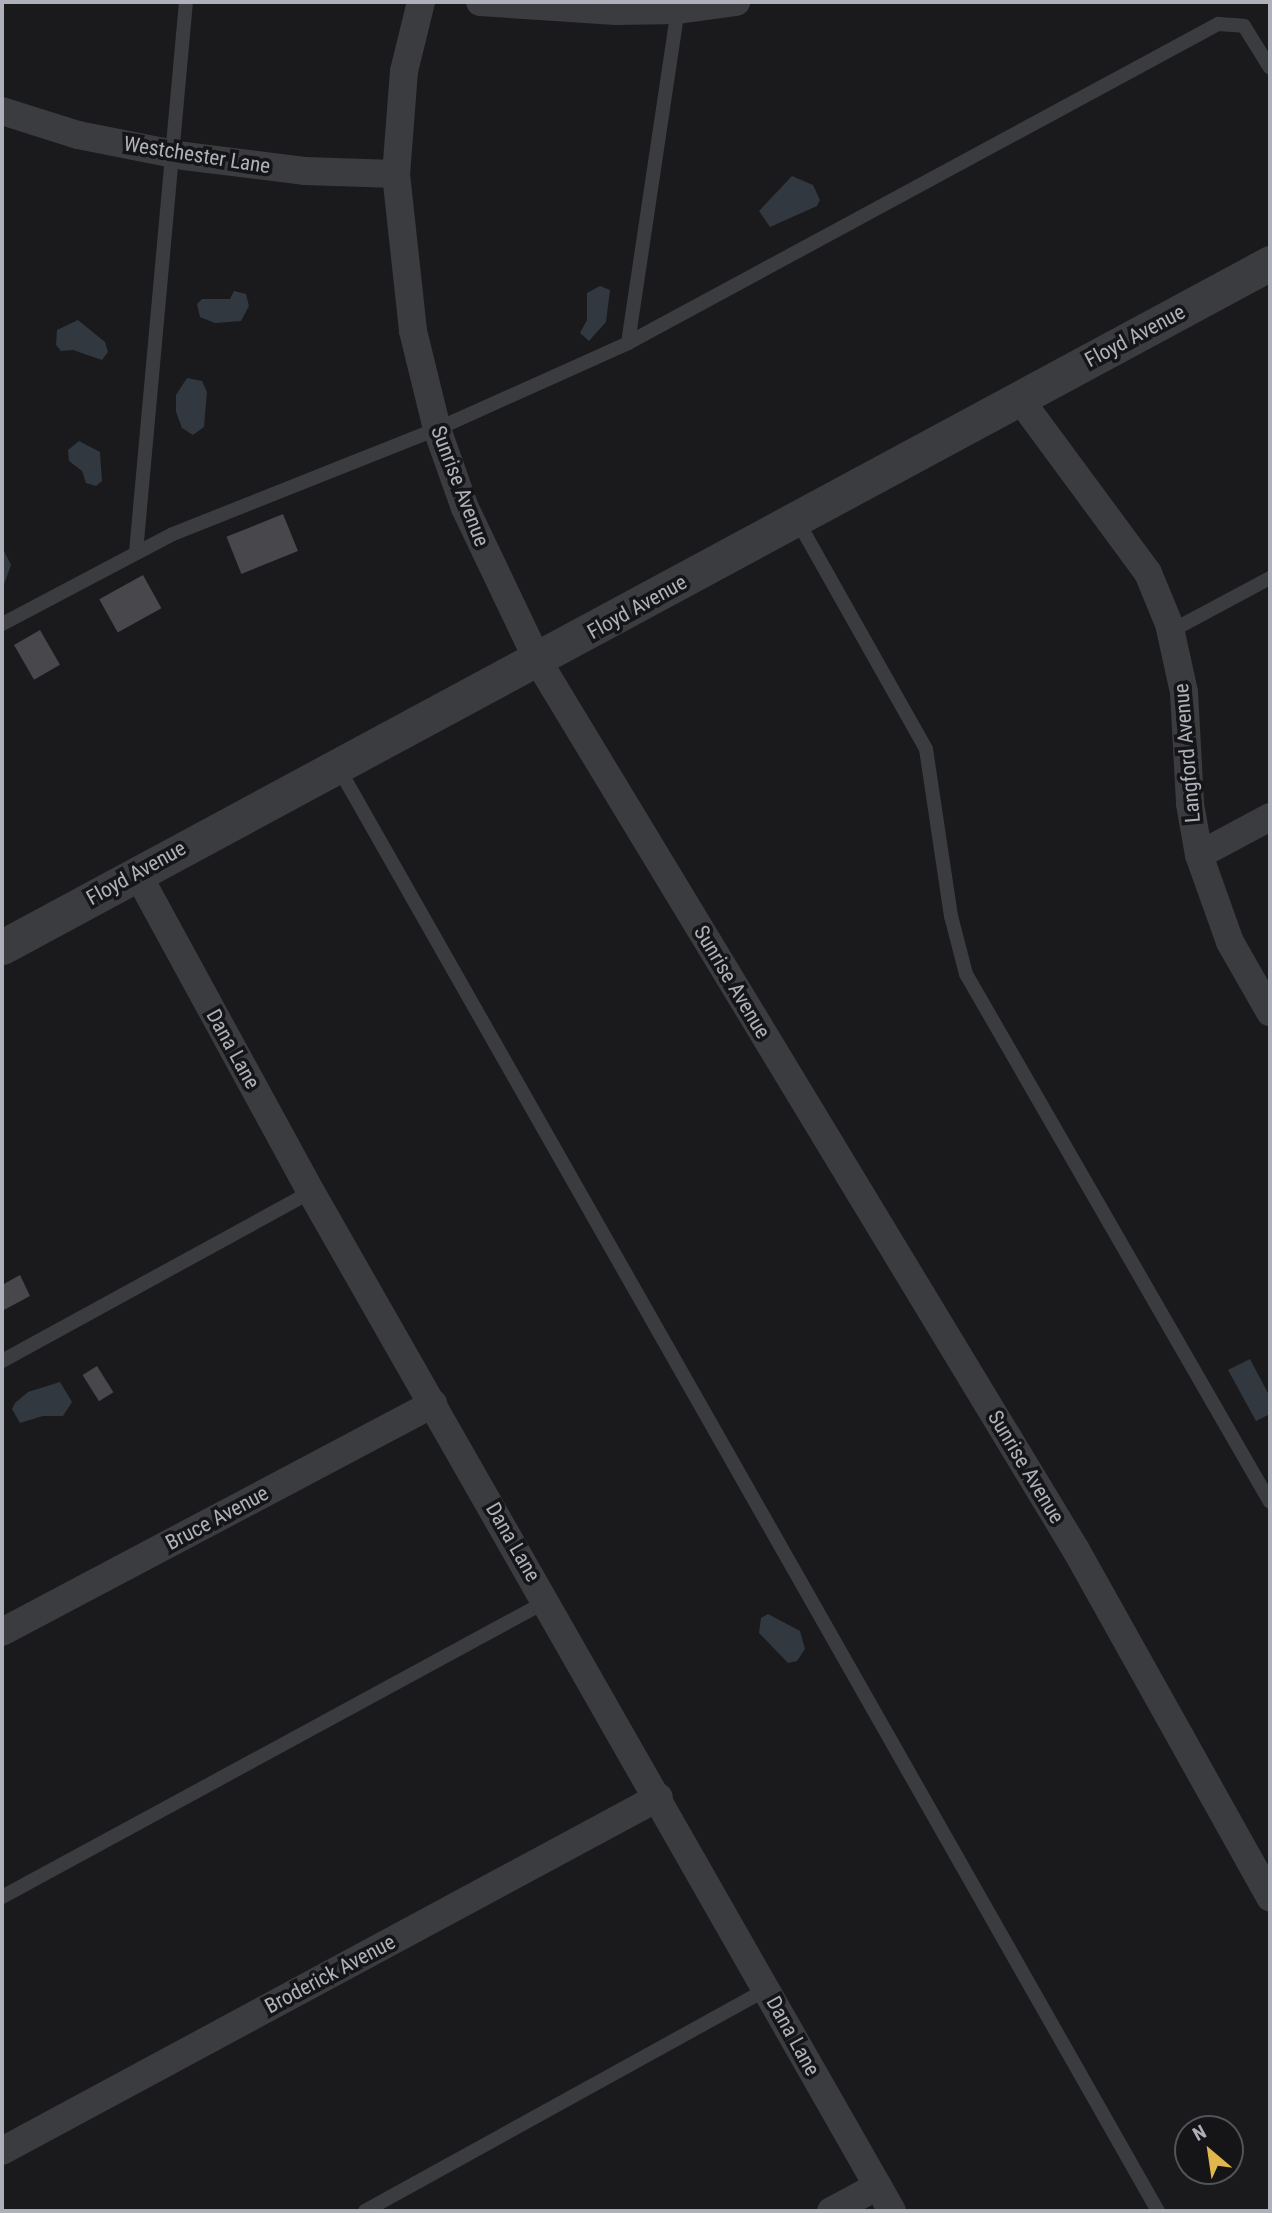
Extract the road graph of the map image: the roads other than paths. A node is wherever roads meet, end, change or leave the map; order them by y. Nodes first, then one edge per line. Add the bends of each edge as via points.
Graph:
1 (186, 2) edge
2 (421, 2) edge
3 (480, 2) edge
4 (736, 2) edge
5 (678, 6) edge
6 (1270, 68) edge
7 (2, 111) edge
8 (170, 153) junction
9 (396, 174) junction
10 (1270, 263) edge
11 (628, 343) junction
12 (1019, 398) junction
13 (437, 429) junction
14 (797, 520) junction
15 (136, 552) junction
16 (1270, 579) edge
17 (2, 624) edge
18 (1171, 631) junction
19 (538, 661) junction
20 (337, 764) junction
21 (1270, 817) edge
22 (1199, 855) junction
23 (136, 873) junction
24 (2, 947) edge
25 (1270, 1012) edge
26 (311, 1192) junction
27 (2, 1361) edge
28 (433, 1404) junction
29 (1270, 1502) edge
30 (547, 1601) junction
31 (2, 1632) edge
32 (659, 1797) junction
33 (2, 1897) edge
34 (1270, 1897) edge
35 (767, 1989) junction
36 (2, 2151) edge
37 (878, 2186) junction
38 (365, 2211) edge
39 (831, 2211) edge
40 (892, 2211) edge
41 (1158, 2211) edge

1 - 8 lane
2 - 9 street, Sunrise Avenue via 404,71
3 - 5 street via 616,11
4 - 5 street
5 - 11 lane
6 - 11 lane via 1244,26 1217,24
7 - 8 street, Westchester Lane via 78,135
8 - 9 street, Westchester Lane via 304,171
8 - 15 lane
9 - 13 street, Sunrise Avenue via 413,331
10 - 12 street, Floyd Avenue
11 - 13 lane
12 - 14 street, Floyd Avenue
12 - 18 street, Langford Avenue via 1148,573
13 - 15 lane
13 - 19 street, Sunrise Avenue via 465,508
14 - 19 street, Floyd Avenue
14 - 29 lane via 926,749 951,916 966,974
15 - 17 lane
16 - 18 lane
18 - 22 street, Langford Avenue via 1184,692 1190,804
19 - 20 street, Floyd Avenue
19 - 34 street, Sunrise Avenue via 1076,1550
20 - 23 street, Floyd Avenue
20 - 41 lane
21 - 22 street
22 - 25 street, Langford Avenue via 1230,942
23 - 24 street, Floyd Avenue
23 - 26 street, Dana Lane
26 - 27 lane
26 - 28 street, Dana Lane
28 - 30 street, Dana Lane
28 - 31 street, Bruce Avenue
30 - 32 street, Dana Lane
30 - 33 lane
32 - 35 street, Dana Lane
32 - 36 street, Broderick Avenue
35 - 37 street, Dana Lane
35 - 38 lane
37 - 39 street
37 - 40 street, Dana Lane

